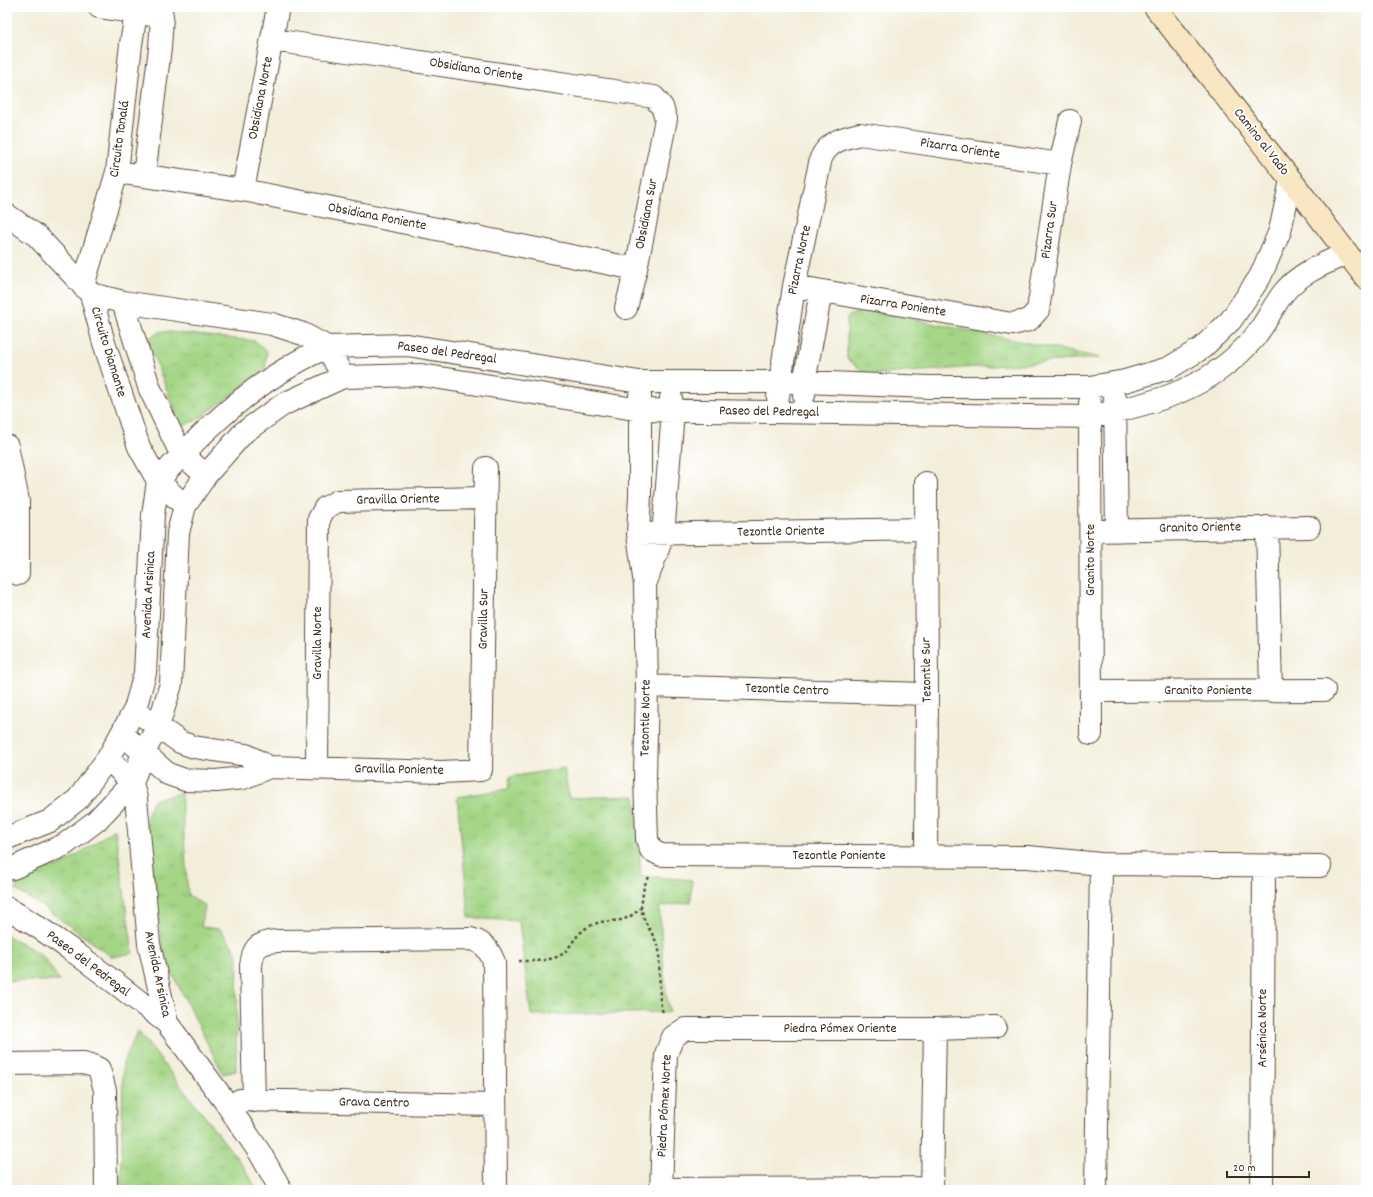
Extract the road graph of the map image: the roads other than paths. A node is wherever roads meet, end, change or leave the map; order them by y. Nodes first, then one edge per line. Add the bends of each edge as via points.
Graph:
1 (99, 7) edge
2 (278, 7) edge
3 (1155, 7) edge
4 (138, 10) edge
5 (161, 12) edge
6 (273, 40) junction
7 (666, 119) joint
8 (1070, 121) dead end
9 (860, 134) joint
10 (1060, 164) junction
11 (117, 172) junction
12 (144, 176) junction
13 (1291, 180) junction
14 (243, 190) junction
15 (7, 215) edge
16 (1347, 253) junction
17 (636, 269) junction
18 (1366, 278) edge
19 (794, 286) junction
20 (87, 290) junction
21 (821, 292) junction
22 (123, 302) junction
23 (626, 308) dead end
24 (1012, 324) joint
25 (327, 347) junction
26 (540, 367) junction
27 (343, 377) junction
28 (639, 382) junction
29 (779, 382) junction
30 (804, 382) junction
31 (669, 383) junction
32 (1115, 383) junction
33 (1090, 387) junction
34 (539, 394) junction
35 (641, 410) junction
36 (673, 412) junction
37 (777, 412) junction
38 (803, 412) junction
39 (1115, 412) junction
40 (1089, 417) junction
41 (7, 446) edge
42 (181, 454) junction
43 (486, 468) dead end
44 (206, 475) junction
45 (158, 481) junction
46 (926, 483) dead end
47 (486, 498) junction
48 (185, 506) junction
49 (319, 519) joint
50 (1267, 527) junction
51 (1308, 527) dead end
52 (925, 529) junction
53 (1117, 530) junction
54 (1090, 531) junction
55 (638, 534) junction
56 (664, 535) junction
57 (18, 574) dead end
58 (645, 585) junction
59 (647, 686) junction
60 (1324, 690) dead end
61 (1091, 691) junction
62 (1271, 691) junction
63 (927, 694) junction
64 (135, 709) junction
65 (158, 727) junction
66 (122, 734) junction
67 (1091, 734) dead end
68 (143, 753) junction
69 (108, 758) junction
70 (269, 767) junction
71 (317, 768) junction
72 (481, 770) joint
73 (132, 783) junction
74 (7, 838) edge
75 (651, 850) joint
76 (926, 857) junction
77 (1101, 864) junction
78 (1264, 866) junction
79 (1320, 866) dead end
80 (7, 868) edge
81 (7, 908) edge
82 (167, 1023) junction
83 (995, 1027) dead end
84 (935, 1029) junction
85 (679, 1033) joint
86 (7, 1064) edge
87 (224, 1100) junction
88 (254, 1101) junction
89 (494, 1105) junction
90 (932, 1189) edge
91 (106, 1190) edge
92 (281, 1190) edge
93 (496, 1190) edge
94 (661, 1190) edge
95 (1096, 1190) edge
96 (1262, 1190) edge

1 - 4 street, Circuito Tonalá
2 - 6 street, Obsidiana Norte
3 - 13 street, Camino al Vado
4 - 5 street, Circuito Tonalá
4 - 11 street, Circuito Tonalá
5 - 12 street, Circuito Tonalá via 160,48
6 - 7 street, Obsidiana Oriente via 654,97 662,107
6 - 14 street, Obsidiana Norte
7 - 17 street, Obsidiana Sur
8 - 10 street, Pizarra Sur
9 - 10 street, Pizarra Oriente
9 - 19 street, Pizarra Norte via 833,142 821,158
10 - 24 street, Pizarra Sur via 1038,310 1029,320
11 - 12 street, Obsidiana Poniente
11 - 20 street, Circuito Tonalá
12 - 14 street, Obsidiana Poniente
13 - 16 street, Camino al Vado
13 - 32 street, Paseo del Pedregal via 1280,231 1260,277 1231,320 1202,348 1169,368
14 - 17 street, Obsidiana Poniente
15 - 20 street, Circuito Diamante via 37,236
16 - 18 street, Camino al Vado
16 - 39 street, Paseo del Pedregal via 1310,271 1286,290 1253,338 1214,374 1179,393 1133,409
17 - 23 street, Obsidiana Sur
19 - 21 street, Pizarra Poniente
19 - 29 street, Pizarra Norte
20 - 22 street, Paseo del Pedregal
20 - 45 street, Circuito Diamante via 140,447
21 - 24 street, Pizarra Poniente
21 - 30 street
22 - 25 street, Paseo del Pedregal via 272,324 303,334
22 - 42 street via 149,387
25 - 26 street, Paseo del Pedregal via 407,345
25 - 27 street
25 - 42 street, Paseo del Pedregal via 288,367 230,408
26 - 28 street, Paseo del Pedregal
26 - 34 street
27 - 34 street, Paseo del Pedregal via 421,375
27 - 44 street, Paseo del Pedregal via 284,404 244,432
28 - 31 street, Paseo del Pedregal
28 - 35 street, Tezontle Norte
29 - 30 street, Paseo del Pedregal
29 - 31 street, Paseo del Pedregal
29 - 37 street, Pizarra Norte
30 - 33 street, Paseo del Pedregal via 930,387
30 - 38 street
31 - 36 street, Tezontle Norte
32 - 33 street, Paseo del Pedregal
32 - 39 street
33 - 40 street, Granito Norte
34 - 35 street, Paseo del Pedregal
35 - 36 street, Paseo del Pedregal
35 - 55 street, Tezontle Norte
36 - 37 street, Paseo del Pedregal
36 - 56 street, Tezontle Norte
37 - 38 street, Paseo del Pedregal
38 - 40 street, Paseo del Pedregal
39 - 40 street, Paseo del Pedregal
39 - 53 street
40 - 54 street, Granito Norte
41 - 57 street via 18,501
42 - 44 street
42 - 45 street, Paseo del Pedregal
43 - 47 street, Gravilla Sur
44 - 48 street, Paseo del Pedregal
45 - 48 street, Circuito Diamante
45 - 64 street, Avenida Arsinica via 153,515 145,673
46 - 52 street, Tezontle Sur
47 - 49 street, Gravilla Oriente via 338,501 325,508
47 - 72 street, Gravilla Sur
48 - 65 street, Avenida Arsinica via 178,533 171,684
49 - 71 street, Gravilla Norte
50 - 51 street, Granito Oriente
50 - 53 street, Granito Oriente
50 - 62 street
52 - 56 street, Tezontle Oriente
52 - 63 street, Tezontle Sur
53 - 54 street, Granito Oriente
54 - 61 street, Granito Norte
55 - 56 street, Tezontle Oriente
55 - 58 street, Tezontle Norte
56 - 58 street, Tezontle Norte
58 - 59 street, Tezontle Norte
59 - 63 street, Tezontle Centro
59 - 75 street, Tezontle Norte via 645,777 647,839
60 - 62 street, Granito Poniente
61 - 62 street, Granito Poniente
61 - 67 street, Granito Norte
63 - 76 street, Tezontle Sur
64 - 65 street
64 - 66 street
65 - 68 street
65 - 70 street via 180,742 194,747 246,755
66 - 68 street
66 - 69 street
68 - 70 street via 168,774 185,780 216,781 243,778
68 - 73 street
69 - 73 street
69 - 74 street via 78,799 50,821
70 - 71 street, Gravilla Poniente
71 - 72 street, Gravilla Poniente via 442,772
73 - 80 street via 96,821 64,845 13,868
73 - 82 street, Avenida Arsinica via 136,798 149,944
75 - 76 street, Tezontle Poniente via 662,855
76 - 77 street, Tezontle Poniente via 1028,857
77 - 78 street, Tezontle Poniente
77 - 95 street
78 - 79 street, Tezontle Poniente
78 - 96 street, Arsénica Norte
81 - 82 street, Paseo del Pedregal via 77,954
82 - 87 street, Avenida Arsinica
83 - 84 street, Piedra Pómex Oriente
84 - 85 street, Piedra Pómex Oriente
84 - 90 street
85 - 94 street, Piedra Pómex Norte via 666,1054
86 - 91 street via 82,1063 99,1069 105,1090
87 - 88 street, Grava Centro
87 - 92 street, Avenida Arsinica via 260,1153
88 - 89 street, Grava Centro
88 - 89 street via 251,966 252,956 257,947 265,942 276,941 472,939 485,945 494,962
89 - 93 street
90 - 94 street

